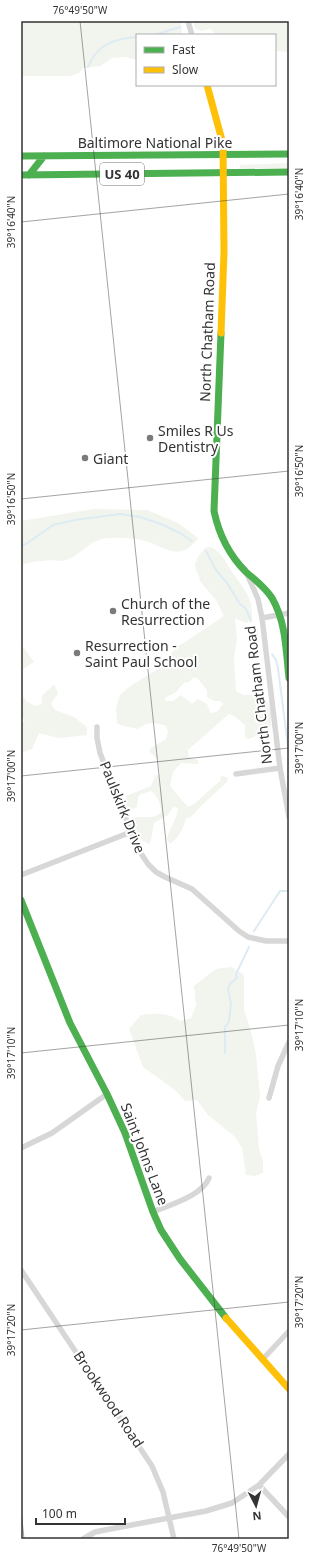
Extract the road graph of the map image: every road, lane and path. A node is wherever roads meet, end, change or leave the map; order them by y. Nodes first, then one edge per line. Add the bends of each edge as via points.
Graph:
1 (188, 21) edge
2 (192, 34) edge
3 (207, 86) edge
4 (289, 154) edge
5 (223, 155) junction
6 (23, 156) edge
7 (44, 156) junction
8 (21, 164) edge
9 (224, 172) junction
10 (289, 172) edge
11 (21, 175) edge
12 (29, 175) junction
13 (246, 572) junction
14 (289, 612) edge
15 (280, 614) junction
16 (262, 618) junction
17 (289, 678) edge
18 (97, 727) dead end
19 (280, 768) junction
20 (236, 774) dead end
21 (289, 817) edge
22 (131, 832) junction
23 (21, 875) edge
24 (21, 900) edge
25 (289, 941) edge
26 (289, 1042) edge
27 (107, 1094) junction
28 (269, 1098) dead end
29 (21, 1148) edge
30 (209, 1178) dead end
31 (153, 1212) junction
32 (21, 1270) edge
33 (289, 1331) edge
34 (262, 1360) junction
35 (289, 1389) edge
36 (289, 1454) edge
37 (259, 1485) junction
38 (289, 1516) edge
39 (169, 1517) junction
40 (83, 1539) edge
41 (174, 1539) edge

1 - 2 street
3 - 5 street, North Chatham Road via 223,144
4 - 5 street, Baltimore National Pike / US 40
5 - 7 street, Baltimore National Pike / US 40
5 - 9 street, North Chatham Road
6 - 7 street, Baltimore National Pike / US 40
6 - 8 street
7 - 12 street
9 - 10 street, US 40
9 - 12 street, US 40
9 - 13 street, North Chatham Road via 224,252 214,511 220,537
11 - 12 street, US 40
13 - 15 street, North Chatham Road via 261,584
13 - 16 street, North Chatham Road via 258,599
14 - 15 street
15 - 16 street
15 - 17 street, North Chatham Road
16 - 19 street, North Chatham Road
18 - 22 street, Paulskirk Drive via 100,753
19 - 20 street
19 - 21 street, North Chatham Road
22 - 23 street
22 - 25 street, Paulskirk Drive via 143,858 156,872 192,889 239,931 266,941
24 - 27 street, Saint Johns Lane via 70,1024
26 - 28 street via 278,1066
27 - 29 street via 52,1132
27 - 31 street, Saint Johns Lane via 125,1133
30 - 31 street via 207,1184 198,1192
31 - 34 street, Saint Johns Lane via 161,1230 180,1259
32 - 39 street, Brookwood Road via 146,1454 159,1479
33 - 34 street
34 - 35 street, Saint Johns Lane
36 - 37 street
37 - 38 street
37 - 39 street via 232,1503 219,1508
39 - 40 street via 95,1532
39 - 41 street, Brookwood Road

